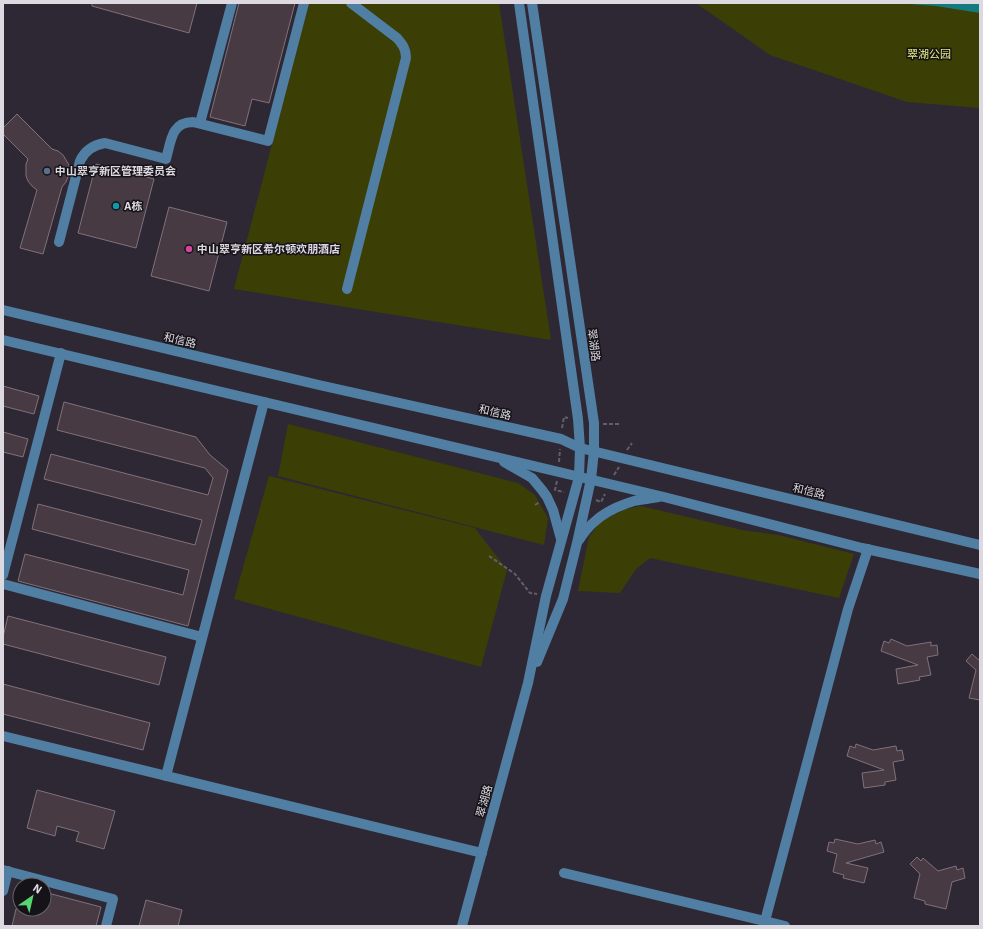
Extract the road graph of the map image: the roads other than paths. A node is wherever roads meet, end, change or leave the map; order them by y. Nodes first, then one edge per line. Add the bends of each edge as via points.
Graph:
1 (232, 3) edge
2 (304, 3) edge
3 (353, 3) edge
4 (519, 3) edge
5 (532, 3) edge
6 (200, 124) junction
7 (59, 242) dead end
8 (347, 289) dead end
9 (3, 310) edge
10 (3, 340) edge
11 (61, 353) junction
12 (264, 402) junction
13 (580, 448) junction
14 (594, 451) junction
15 (496, 457) junction
16 (579, 476) junction
17 (591, 480) junction
18 (664, 496) junction
19 (561, 541) junction
20 (577, 544) junction
21 (980, 545) edge
22 (868, 549) junction
23 (980, 574) edge
24 (3, 575) edge
25 (3, 584) edge
26 (202, 637) junction
27 (528, 683) junction
28 (3, 736) edge
29 (166, 776) junction
30 (482, 853) junction
31 (6, 871) edge
32 (564, 873) dead end
33 (3, 891) edge
34 (765, 921) junction
35 (106, 926) edge
36 (462, 926) edge
37 (785, 926) edge

1 - 6 street
2 - 6 street via 268,141
3 - 8 street via 397,38 406,50 406,58
4 - 13 street, 翠湖路
5 - 14 street, 翠湖路 via 594,423
6 - 7 street via 187,122 176,128 166,160 104,143 87,151 80,161
9 - 13 street, 和信路 via 561,439
10 - 11 street
11 - 12 street
11 - 24 street
12 - 15 street
12 - 26 street
13 - 14 street, 和信路
13 - 16 street, 翠湖路
14 - 17 street, 翠湖路
14 - 21 street, 和信路
15 - 16 street
15 - 19 street via 532,478 542,490 553,510
16 - 17 street
16 - 19 street, 翠湖路
17 - 18 street
17 - 20 street, 翠湖路
18 - 20 street via 635,501 606,514 594,522
18 - 22 street
19 - 27 street, 翠湖路 via 546,596
20 - 27 street, 翠湖路 via 563,599
22 - 23 street
22 - 34 street via 848,609
25 - 26 street
26 - 29 street
27 - 30 street, 翠湖路
28 - 29 street
29 - 30 street
30 - 36 street, 翠湖路
31 - 33 street
31 - 35 street via 113,899
32 - 34 street
34 - 37 street

